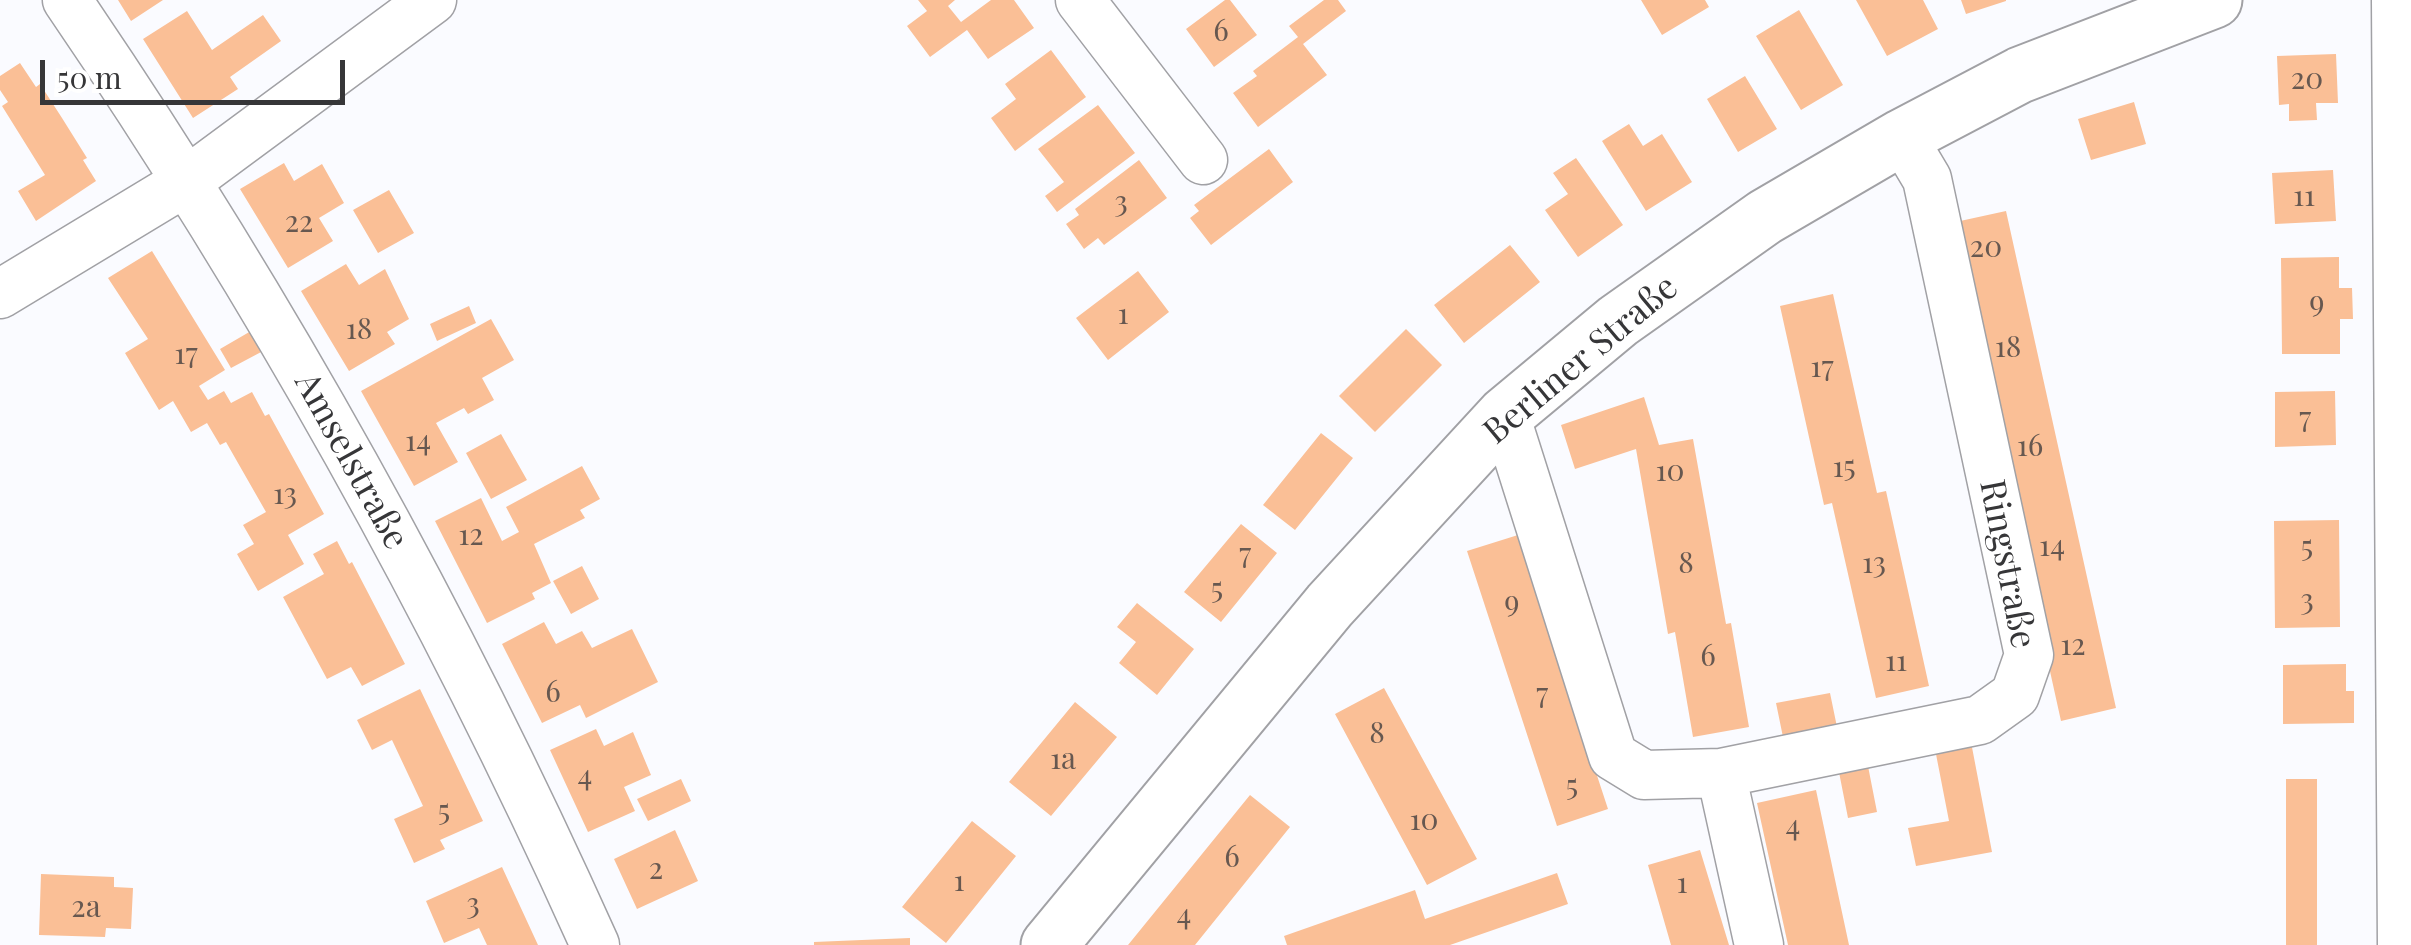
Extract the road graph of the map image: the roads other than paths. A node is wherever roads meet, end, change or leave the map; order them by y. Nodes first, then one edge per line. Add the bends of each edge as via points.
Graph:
1 (67, 0) edge
2 (432, 0) edge
3 (1080, 0) edge
4 (2396, 0) edge
5 (2183, 5) edge
6 (1902, 137) junction
7 (1204, 160) dead end
8 (186, 180) junction
9 (0, 294) edge
10 (1505, 415) junction
11 (1722, 774) junction
12 (595, 945) edge
13 (1049, 945) edge
14 (1759, 945) edge
15 (2402, 945) edge

1 - 8 street, Amselstraße
2 - 8 street
3 - 7 street
4 - 15 street
5 - 6 street, Berliner Straße via 2020,75
6 - 10 street, Berliner Straße via 1749,228 1618,321
6 - 11 street, Ringstraße via 1927,179 2030,655 2015,695 1980,720
8 - 9 street
8 - 12 street, Amselstraße via 375,499
10 - 11 street, Ringstraße via 1612,756 1644,775
10 - 13 street, Berliner Straße via 1330,605
11 - 14 street

